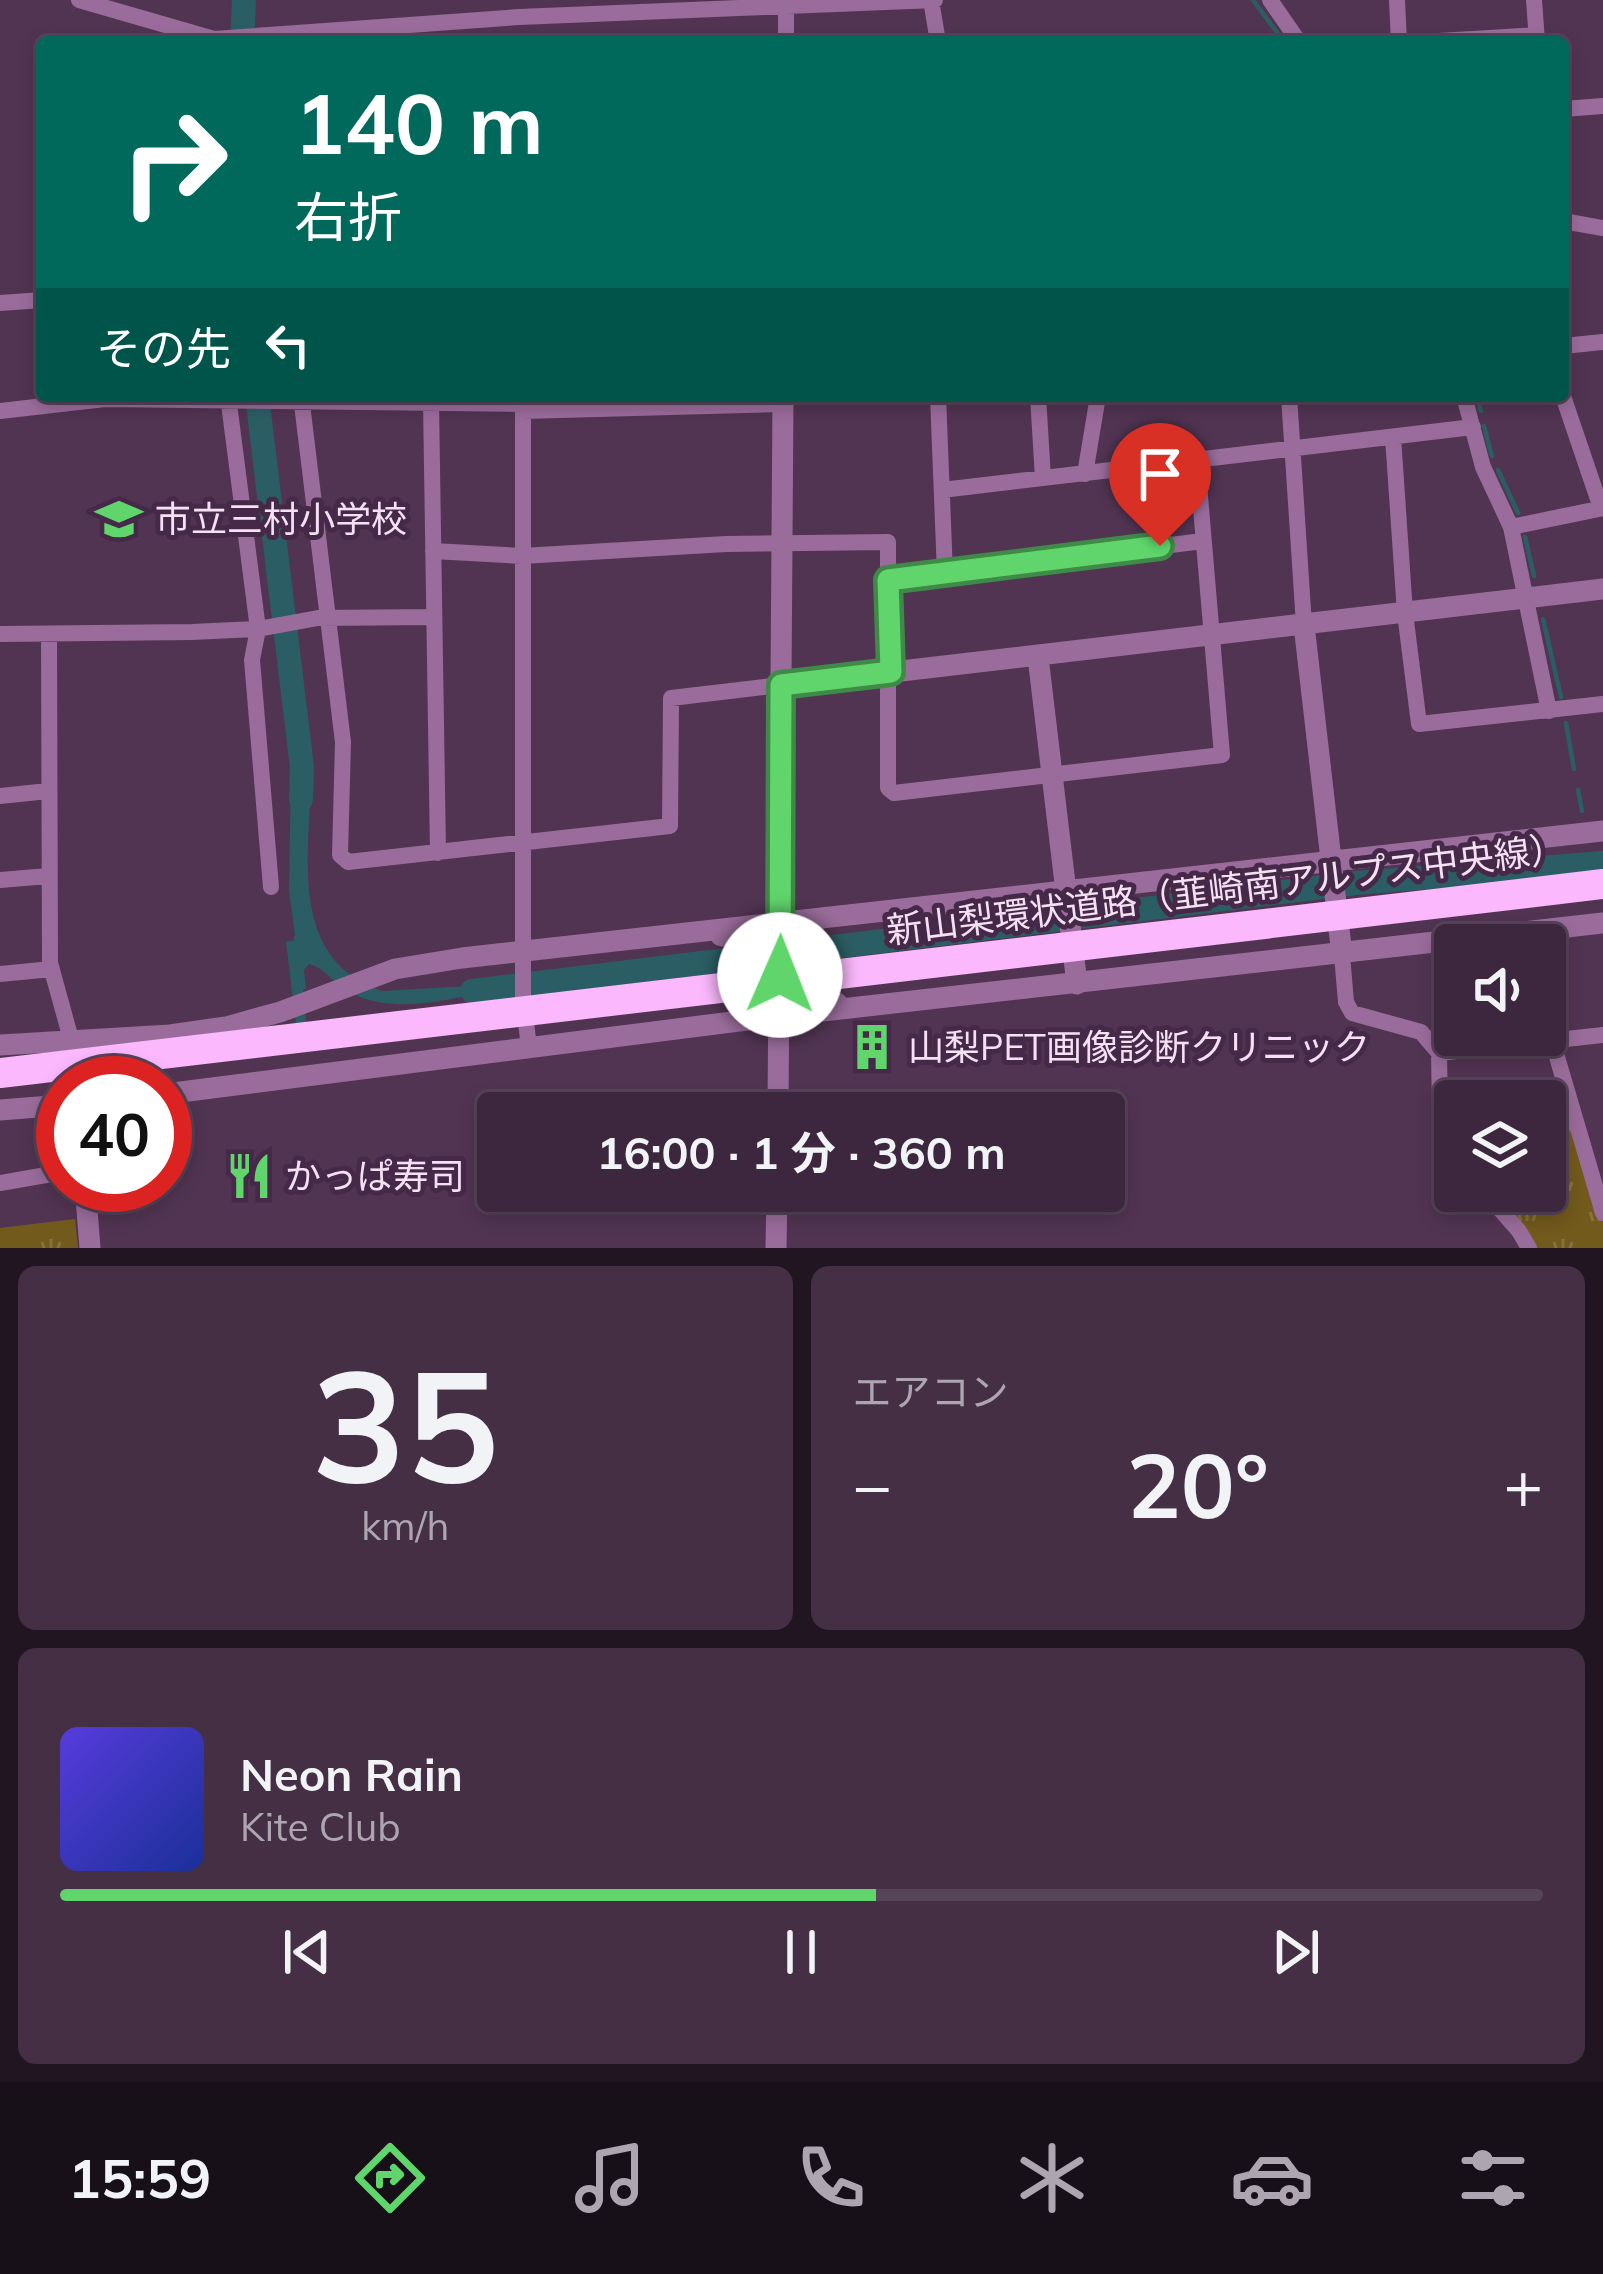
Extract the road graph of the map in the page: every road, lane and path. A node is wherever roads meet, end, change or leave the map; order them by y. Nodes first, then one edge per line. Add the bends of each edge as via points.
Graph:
1 (80, 0) edge
2 (933, 0) edge
3 (1270, 0) edge
4 (1396, 0) edge
5 (1534, 0) edge
6 (786, 4) edge
7 (113, 5) edge
8 (519, 8) edge
9 (411, 33) edge
10 (202, 36) edge
11 (316, 36) edge
12 (786, 36) edge
13 (937, 36) edge
14 (1295, 36) edge
15 (1399, 36) edge
16 (1537, 36) edge
17 (1603, 106) edge
18 (1569, 109) edge
19 (1569, 222) edge
20 (1603, 228) edge
21 (36, 300) edge
22 (0, 303) edge
23 (1603, 342) edge
24 (1569, 345) edge
25 (51, 402) edge
26 (230, 402) edge
27 (301, 402) edge
28 (431, 402) joint
29 (621, 402) edge
30 (783, 402) edge
31 (938, 402) edge
32 (1038, 402) edge
33 (1096, 402) edge
34 (1289, 402) edge
35 (1466, 402) edge
36 (1564, 402) edge
37 (523, 403) edge
38 (0, 411) edge
39 (1473, 427) junction
40 (1393, 437) junction
41 (1292, 449) junction
42 (1197, 461) junction
43 (1085, 474) junction
44 (1042, 478) junction
45 (942, 490) junction
46 (1602, 508) edge
47 (1511, 527) junction
48 (1203, 541) junction
49 (782, 546) junction
50 (433, 551) junction
51 (522, 556) junction
52 (945, 574) junction
53 (888, 580) junction
54 (1603, 589) edge
55 (1527, 598) junction
56 (1405, 613) junction
57 (328, 617) junction
58 (433, 617) junction
59 (1304, 625) junction
60 (264, 627) junction
61 (0, 634) edge
62 (49, 634) junction
63 (1209, 636) junction
64 (1038, 657) junction
65 (891, 672) junction
66 (781, 685) junction
67 (1603, 704) edge
68 (1552, 711) junction
69 (1052, 774) junction
70 (48, 791) junction
71 (0, 796) edge
72 (1603, 831) edge
73 (523, 843) junction
74 (438, 853) junction
75 (1330, 859) junction
76 (48, 876) junction
77 (0, 880) edge
78 (1603, 884) edge
79 (271, 887) dead end
80 (1066, 900) junction
81 (1603, 904) edge
82 (1603, 923) edge
83 (655, 935) junction
84 (779, 950) junction
85 (523, 951) junction
86 (1342, 955) junction
87 (52, 969) junction
88 (0, 974) edge
89 (1077, 984) junction
90 (861, 1008) junction
91 (779, 1016) junction
92 (734, 1021) junction
93 (1603, 1035) edge
94 (71, 1039) junction
95 (1566, 1039) edge
96 (266, 1042) junction
97 (0, 1045) edge
98 (529, 1047) junction
99 (1434, 1048) edge
100 (68, 1056) edge
101 (1557, 1056) edge
102 (0, 1060) edge
103 (192, 1072) edge
104 (0, 1073) edge
105 (36, 1089) edge
106 (0, 1091) edge
107 (192, 1091) edge
108 (778, 1092) edge
109 (36, 1097) edge
110 (0, 1110) edge
111 (1574, 1115) junction
112 (1566, 1116) edge
113 (36, 1177) edge
114 (0, 1184) edge
115 (87, 1212) edge
116 (777, 1212) edge
117 (1502, 1212) edge
118 (1603, 1213) edge
119 (90, 1248) edge
120 (776, 1248) edge
121 (1528, 1248) edge

1 - 7 street
2 - 6 street
2 - 13 street
3 - 14 street
4 - 15 street
5 - 16 street
6 - 8 street
6 - 12 street
7 - 10 street
8 - 9 street
9 - 11 street
17 - 18 street
19 - 20 street
21 - 22 street
23 - 24 street
25 - 38 street
26 - 60 street
27 - 57 street
28 - 37 street
28 - 50 street
29 - 37 street
30 - 49 street
31 - 45 street
32 - 44 street
33 - 43 street
34 - 41 street
35 - 39 street
36 - 46 street
37 - 51 street
39 - 40 street
39 - 47 street
40 - 41 street
40 - 56 street
41 - 42 street
41 - 59 street
42 - 43 street
42 - 48 street
43 - 44 street
44 - 45 street
45 - 52 street
46 - 47 street
47 - 55 street
48 - 52 street
48 - 63 street
49 - 51 street
49 - 53 street via 888,542
49 - 66 street
50 - 51 street
50 - 58 street
51 - 73 street
52 - 53 street
53 - 65 street
54 - 55 street
55 - 56 street
55 - 68 street
56 - 59 street
56 - 68 street via 1418,724
57 - 58 street
57 - 60 street
57 - 74 street via 343,742 340,855 348,862
58 - 74 street
59 - 63 street
59 - 75 street
60 - 62 street
60 - 79 street via 252,660
61 - 62 street
62 - 70 street
63 - 64 street
63 - 69 street via 1222,755
64 - 65 street
64 - 69 street
65 - 66 street
65 - 69 street via 894,793
66 - 73 street via 671,698 670,826
66 - 84 street
67 - 68 street
69 - 80 street
70 - 71 street
70 - 76 street
72 - 75 street
73 - 74 street
73 - 85 street
75 - 80 street
75 - 86 street
76 - 77 street
76 - 87 street
78 - 96 highway, 新山梨環状道路（韮崎南アルプス中央線）
80 - 84 street via 826,916
80 - 89 street
81 - 103 highway, 新山梨環状道路（韮崎南アルプス中央線）
82 - 86 street
83 - 84 street
83 - 84 street via 733,936
83 - 85 street
84 - 90 street via 819,1001
84 - 91 street
84 - 92 street via 762,998
85 - 94 street via 394,969 280,1012 198,1031
85 - 98 street
86 - 89 street
86 - 99 street via 1352,1012 1421,1032
87 - 88 street
87 - 94 street
89 - 90 street
90 - 91 street
91 - 92 street
91 - 108 street
92 - 98 street
93 - 95 street
94 - 97 street
94 - 100 street
96 - 102 highway
96 - 104 highway, 新山梨環状道路（韮崎南アルプス中央線）
98 - 107 street
101 - 111 street
105 - 106 highway, 新山梨環状道路（韮崎南アルプス中央線）
109 - 110 street
111 - 112 street
111 - 118 street
113 - 114 street
115 - 119 street
116 - 120 street
117 - 121 street

